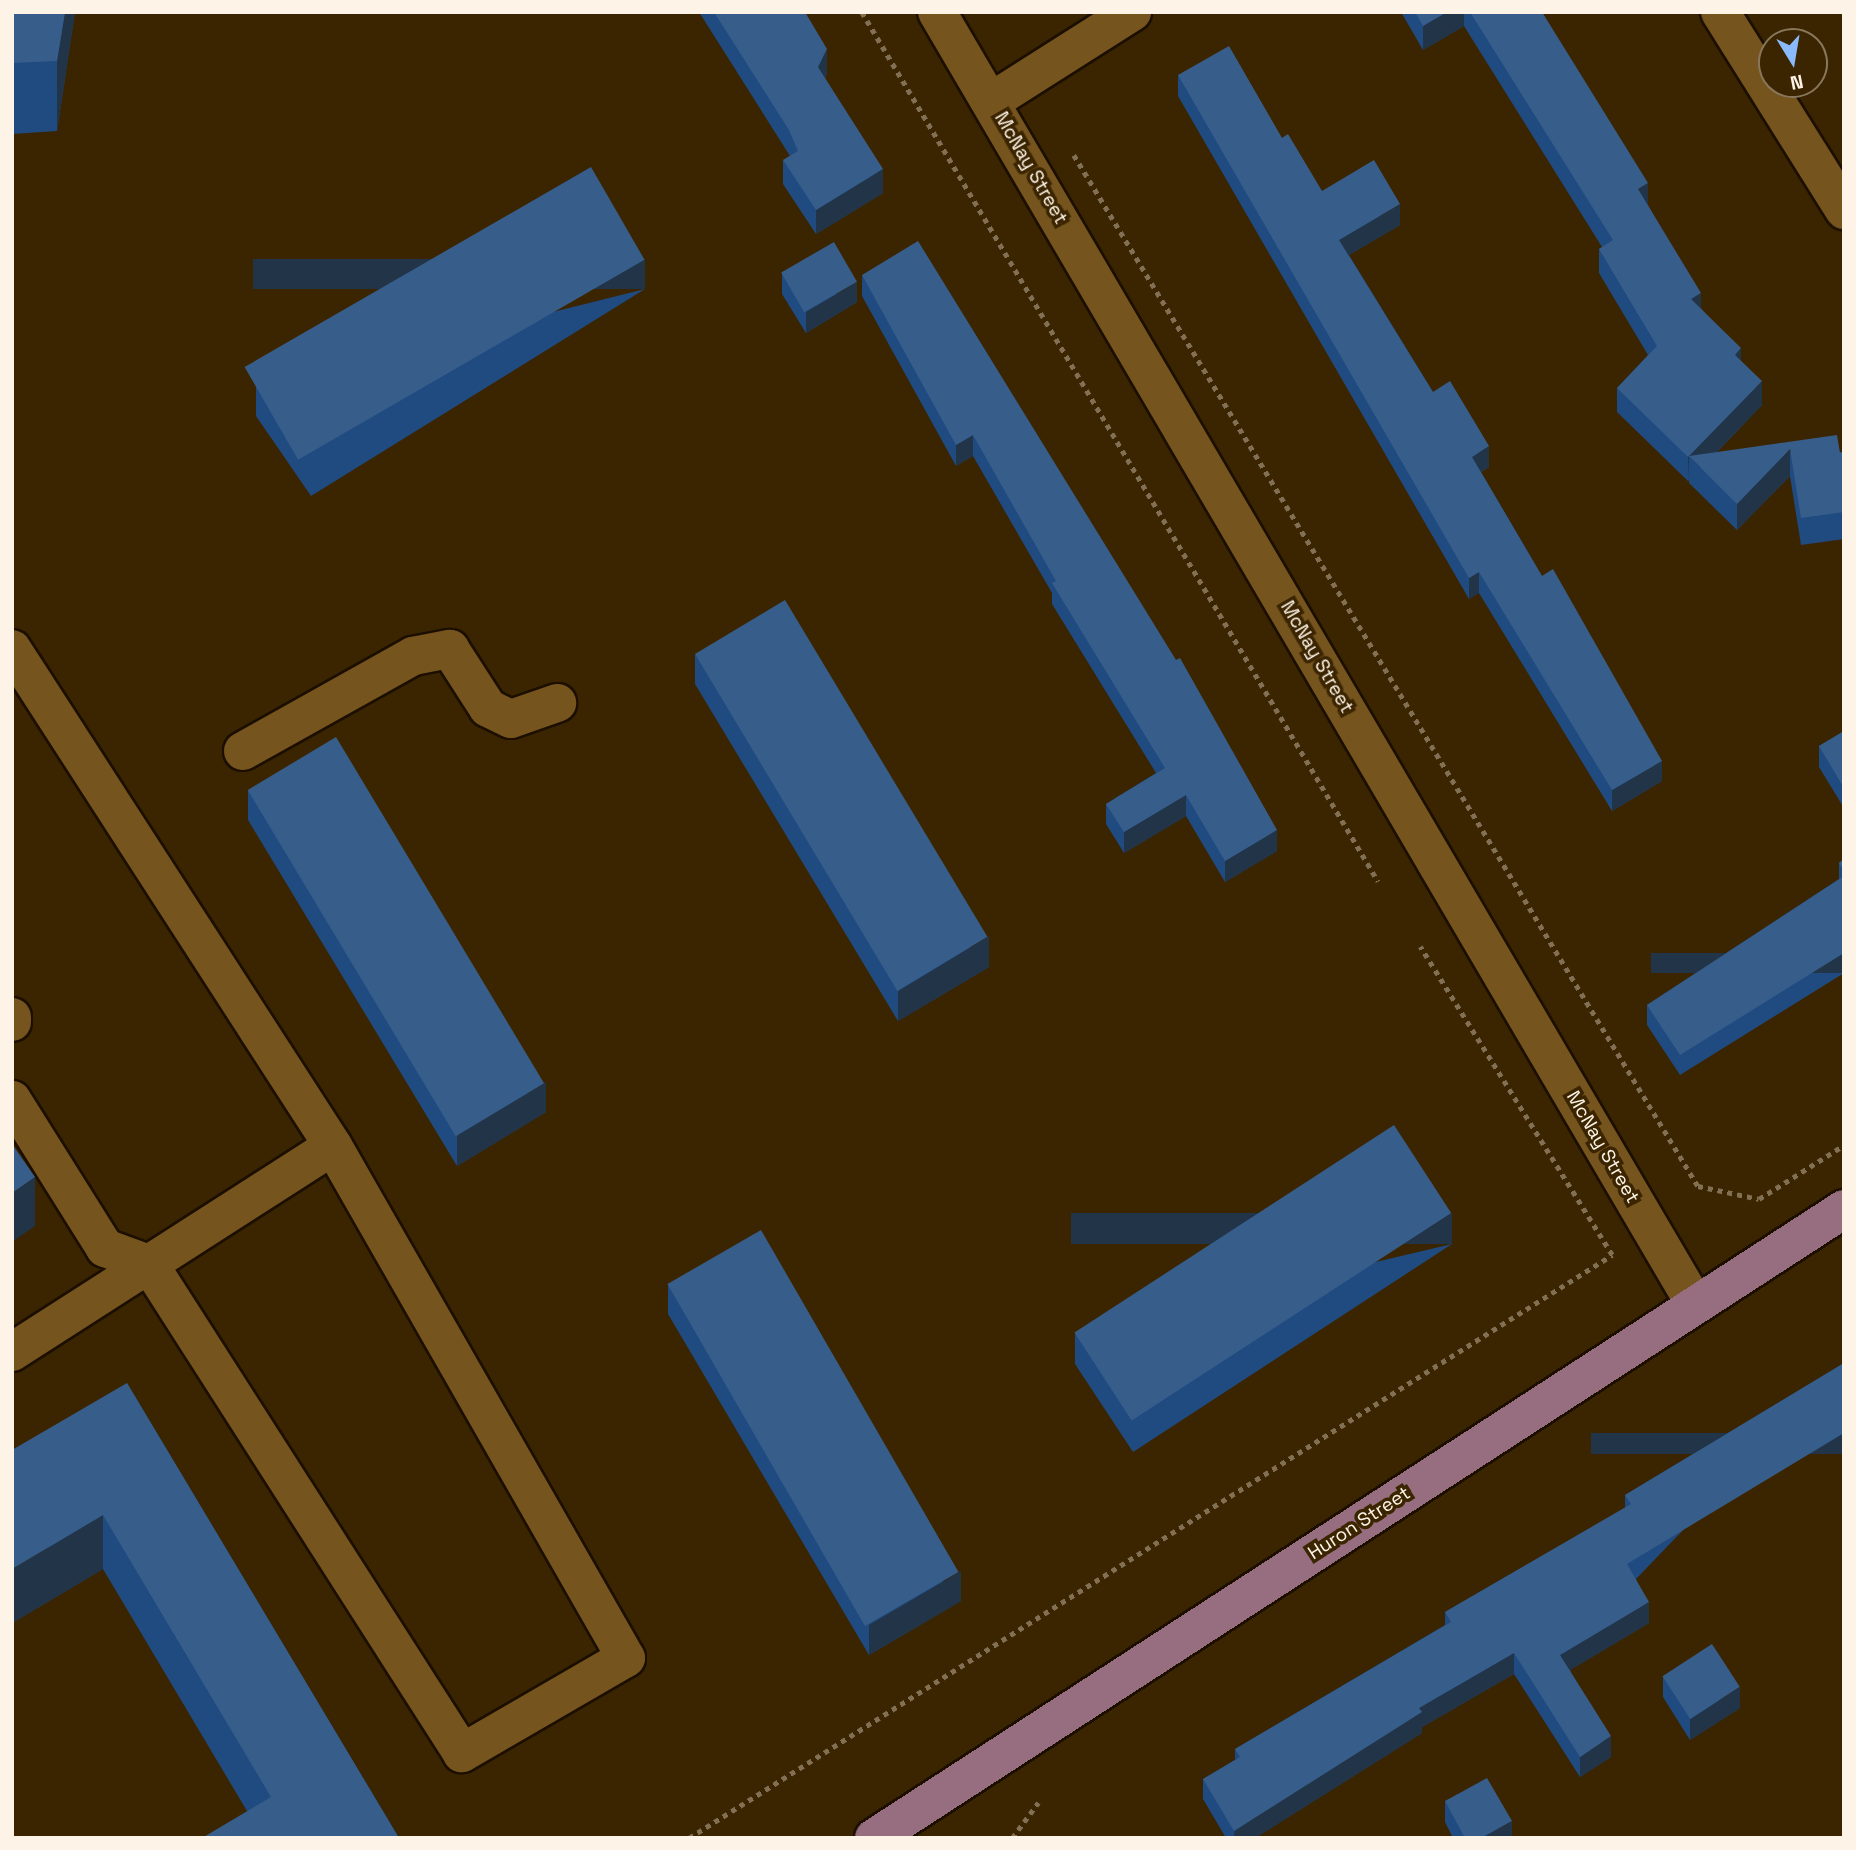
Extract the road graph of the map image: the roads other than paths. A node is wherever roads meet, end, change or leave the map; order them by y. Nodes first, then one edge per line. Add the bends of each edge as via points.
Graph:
1 (937, 12) edge
2 (1132, 12) edge
3 (1720, 12) edge
4 (992, 101) junction
5 (1844, 210) edge
6 (12, 649) edge
7 (557, 702) dead end
8 (243, 751) dead end
9 (12, 1100) edge
10 (333, 1146) junction
11 (1844, 1209) edge
12 (149, 1264) junction
13 (1695, 1304) junction
14 (12, 1352) edge
15 (874, 1838) edge

1 - 4 street, McNay Street
2 - 4 street
3 - 5 street
4 - 13 street, McNay Street
6 - 10 street
7 - 8 street via 511,719 488,708 450,649 413,656
9 - 12 street via 106,1248
10 - 12 street
10 - 12 street via 626,1658 462,1753
11 - 13 main road, Huron Street
12 - 14 street
13 - 15 main road, Huron Street

